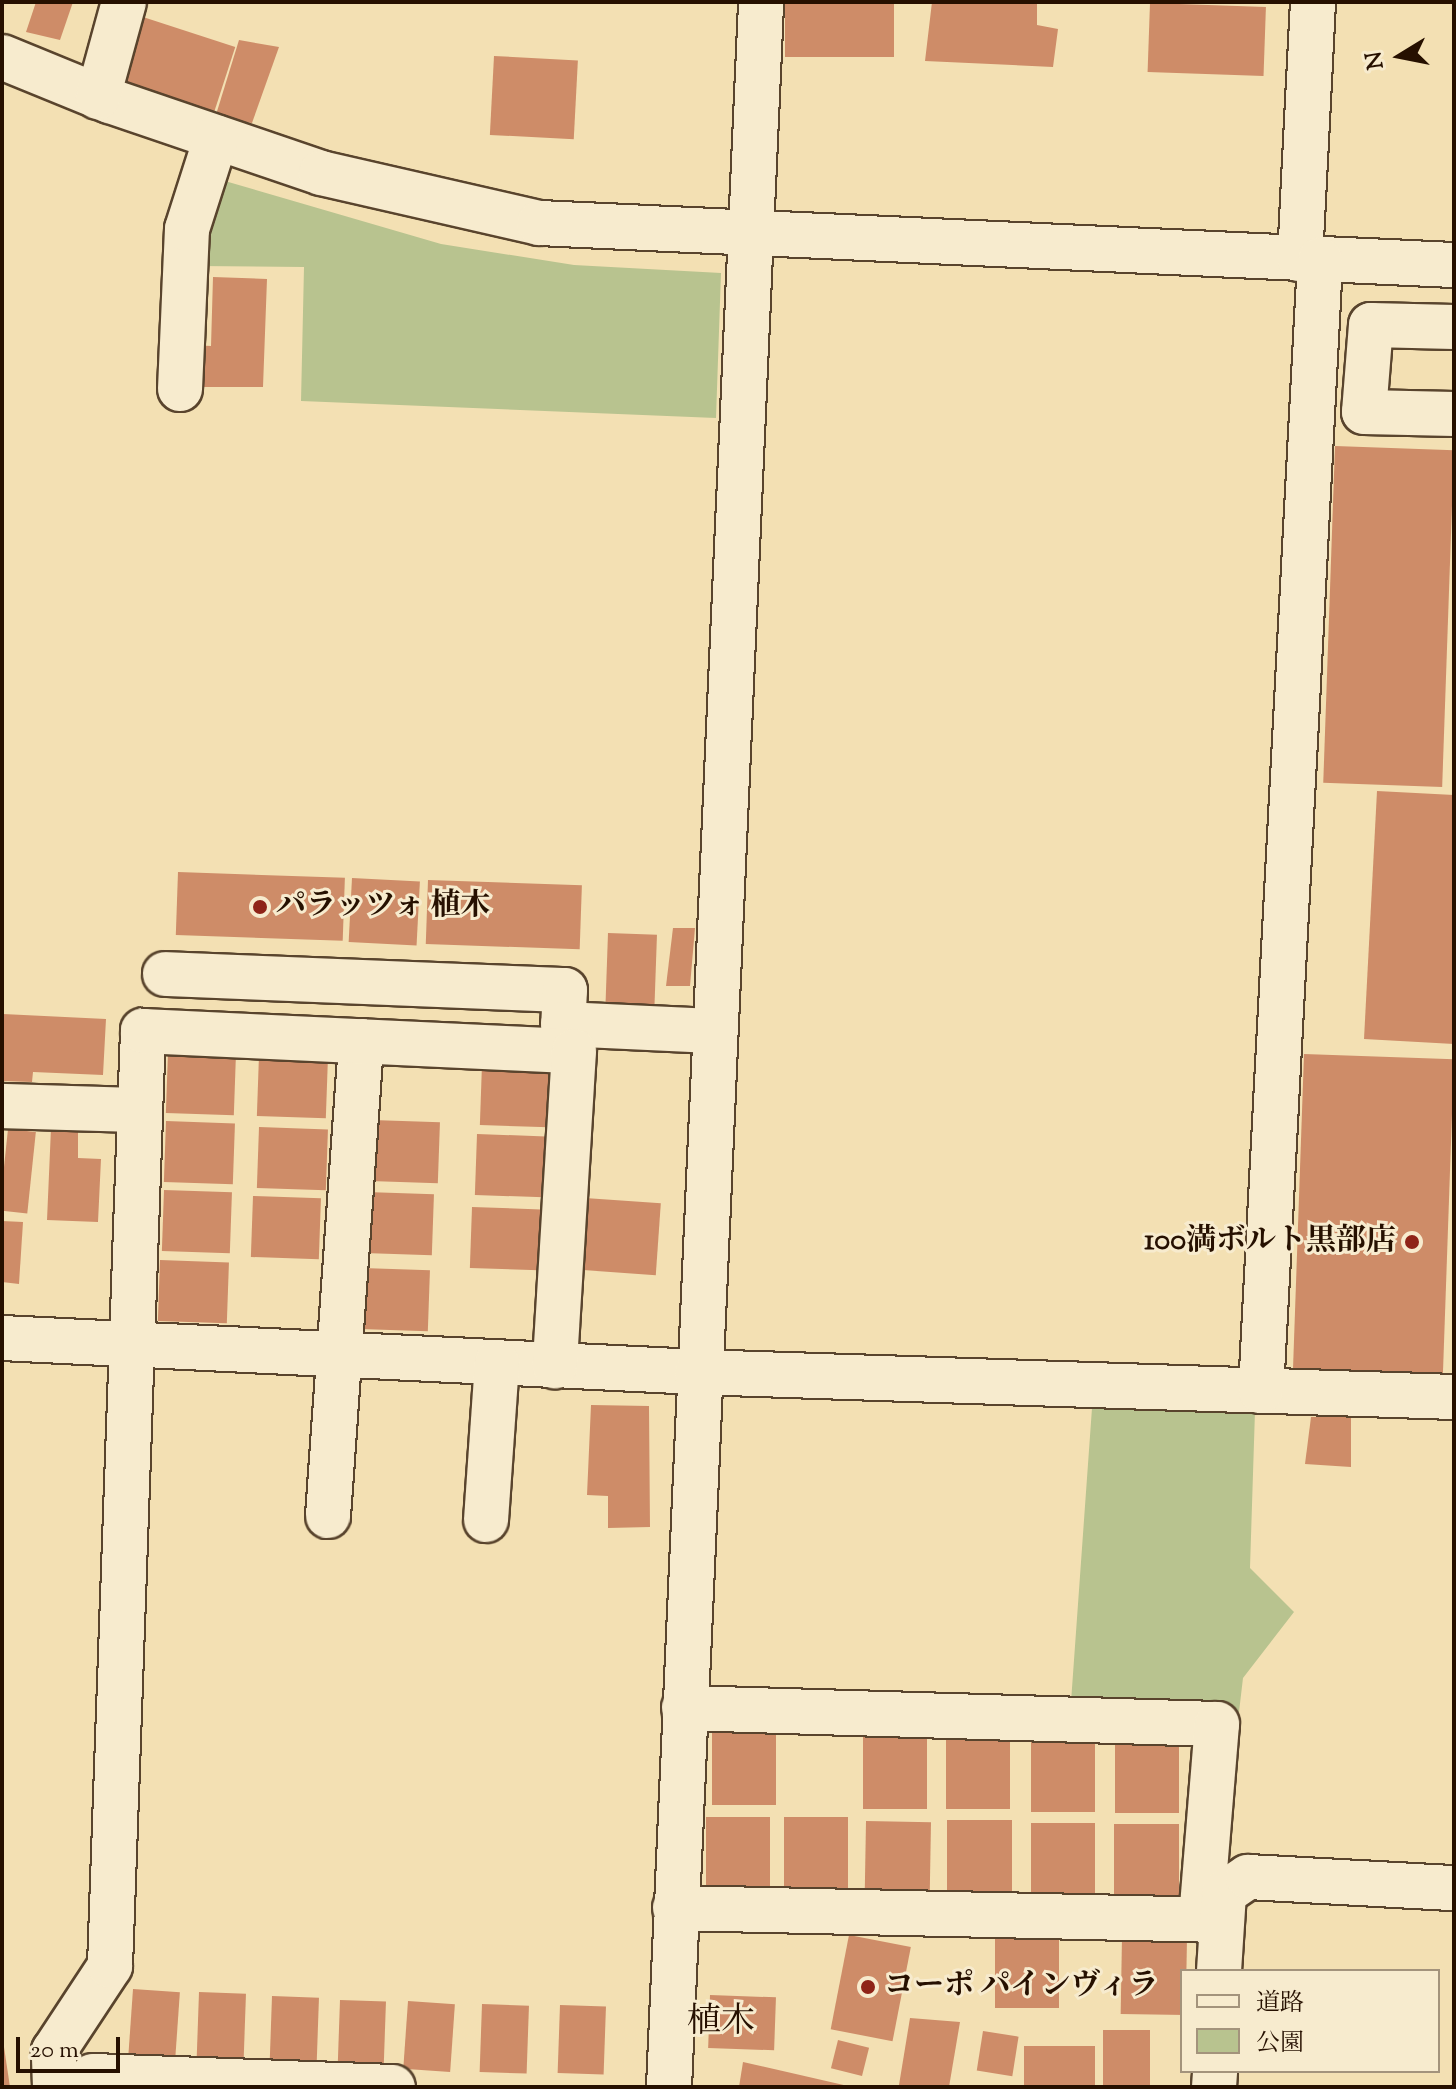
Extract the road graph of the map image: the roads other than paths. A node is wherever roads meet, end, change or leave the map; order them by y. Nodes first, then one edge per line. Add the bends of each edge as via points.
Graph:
1 (124, 2) edge
2 (761, 2) edge
3 (1313, 2) edge
4 (2, 57) edge
5 (98, 97) junction
6 (216, 138) junction
7 (752, 236) junction
8 (1310, 259) junction
9 (1454, 265) edge
10 (1454, 327) edge
11 (180, 389) dead end
12 (1454, 414) edge
13 (165, 974) dead end
14 (713, 1031) junction
15 (361, 1041) junction
16 (2, 1106) edge
17 (139, 1110) junction
18 (2, 1338) edge
19 (136, 1344) junction
20 (340, 1354) junction
21 (497, 1362) junction
22 (555, 1366) junction
23 (697, 1372) junction
24 (1261, 1391) junction
25 (1454, 1397) edge
26 (328, 1516) dead end
27 (486, 1520) dead end
28 (684, 1708) junction
29 (1454, 1888) edge
30 (675, 1908) junction
31 (1211, 1920) junction
32 (1219, 1969) edge
33 (55, 2087) edge
34 (94, 2087) edge
35 (393, 2087) edge
36 (669, 2087) edge

1 - 5 street
2 - 7 street
3 - 8 street
4 - 5 street
5 - 6 street
6 - 7 street via 321,173 539,223
6 - 11 street via 187,229
7 - 8 street
7 - 14 street
8 - 9 street
8 - 24 street
10 - 12 street via 1371,325 1364,412
13 - 14 street via 565,990 563,1024
14 - 23 street
15 - 17 street via 143,1031
15 - 20 street
15 - 22 street via 574,1051
16 - 17 street
17 - 19 street
18 - 19 street
19 - 20 street
19 - 33 street via 110,1966 54,2051
20 - 21 street
20 - 26 street
21 - 22 street
21 - 27 street
22 - 23 street
23 - 24 street
23 - 28 street
24 - 25 street
28 - 30 street
28 - 31 street via 1217,1724
29 - 31 street via 1248,1877 1224,1893
30 - 31 street
30 - 36 street
31 - 32 street
34 - 35 street via 93,2076

